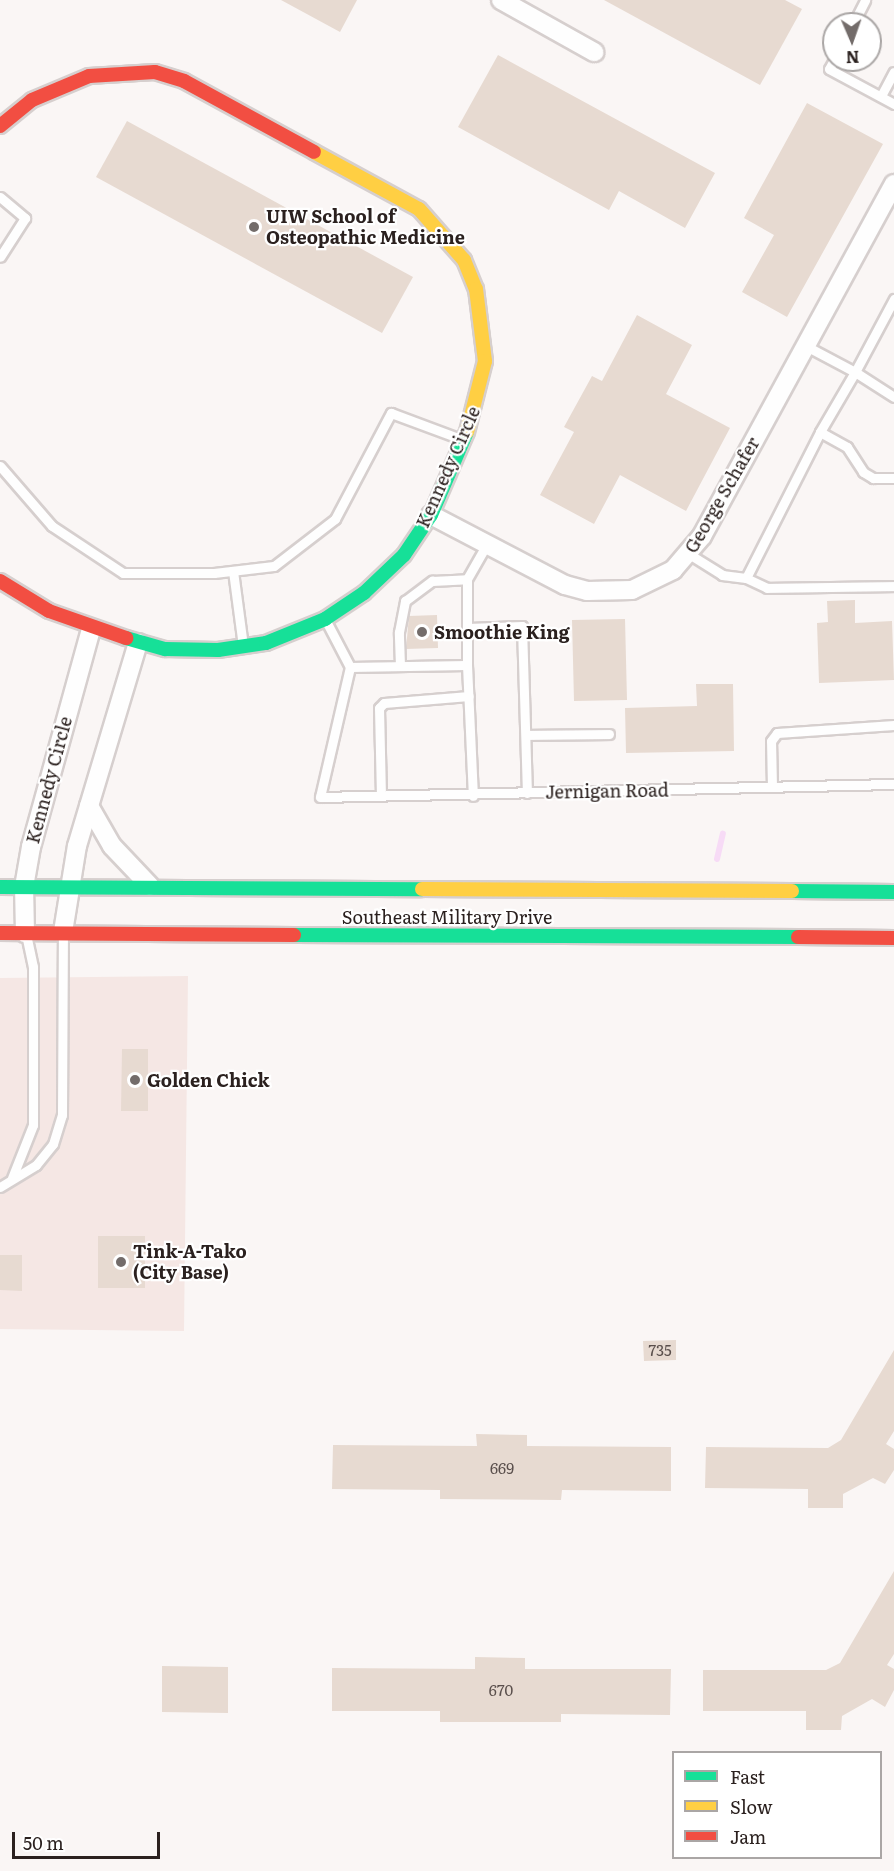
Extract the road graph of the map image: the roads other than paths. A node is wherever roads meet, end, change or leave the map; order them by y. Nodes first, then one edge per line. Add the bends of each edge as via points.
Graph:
1 (501, 0) edge
2 (594, 52) dead end
3 (844, 72) edge
4 (894, 72) edge
5 (881, 96) junction
6 (894, 105) edge
7 (0, 126) edge
8 (894, 184) edge
9 (0, 197) edge
10 (0, 257) edge
11 (894, 299) edge
12 (806, 346) junction
13 (855, 372) junction
14 (894, 397) edge
15 (820, 432) junction
16 (464, 440) junction
17 (0, 466) edge
18 (894, 478) edge
19 (431, 515) junction
20 (487, 544) junction
21 (689, 554) junction
22 (233, 571) junction
23 (746, 578) junction
24 (467, 579) junction
25 (0, 581) edge
26 (894, 586) edge
27 (325, 619) junction
28 (468, 628) junction
29 (91, 629) junction
30 (138, 643) junction
31 (243, 646) junction
32 (467, 664) junction
33 (400, 666) junction
34 (350, 667) junction
35 (469, 696) junction
36 (894, 725) edge
37 (609, 734) dead end
38 (526, 735) junction
39 (894, 784) edge
40 (771, 787) junction
41 (527, 794) junction
42 (381, 796) junction
43 (474, 796) junction
44 (89, 806) junction
45 (71, 886) junction
46 (150, 886) junction
47 (0, 887) edge
48 (24, 887) junction
49 (894, 892) edge
50 (63, 932) junction
51 (0, 933) edge
52 (25, 933) junction
53 (894, 938) edge
54 (12, 1178) junction
55 (0, 1187) edge

1 - 2 street
3 - 5 lane
4 - 5 lane
5 - 6 lane
7 - 16 main road, Kennedy Circle via 32,100 89,76 155,72 184,81 419,209 464,261 483,319 483,380
8 - 12 street, George Schafer
9 - 10 lane via 25,218
11 - 13 lane
12 - 13 lane
12 - 21 street, George Schafer
13 - 14 lane
13 - 15 lane
15 - 18 lane via 847,447 863,472 873,478
15 - 23 lane
16 - 19 main road, Kennedy Circle
16 - 22 lane via 391,412 335,519 274,566
17 - 22 lane via 52,526 123,573
19 - 20 street, George Schafer
19 - 27 main road, Kennedy Circle via 404,555 364,593
20 - 21 street, George Schafer via 565,585 609,593 653,582
20 - 24 lane
21 - 23 lane via 722,575
22 - 31 lane
23 - 26 lane via 767,588
24 - 28 lane
24 - 33 lane via 432,581 405,601 399,632
25 - 29 main road, Kennedy Circle via 49,611
27 - 31 main road, Kennedy Circle via 285,637
27 - 34 lane
28 - 32 lane
28 - 38 lane via 522,626
29 - 30 main road, Kennedy Circle
29 - 48 street, Kennedy Circle
30 - 31 main road, Kennedy Circle via 197,650
30 - 44 street
32 - 33 lane
32 - 35 lane
33 - 34 lane
34 - 42 lane, Jernigan Road via 320,797
35 - 42 lane via 384,703 379,708
35 - 43 lane
36 - 40 lane via 777,733 771,741
37 - 38 lane
38 - 41 lane
39 - 40 lane, Jernigan Road
40 - 41 lane, Jernigan Road
41 - 43 lane, Jernigan Road
42 - 43 lane, Jernigan Road
44 - 45 street
44 - 46 street via 112,846
45 - 46 main road, Southeast Military Drive
45 - 48 main road, Southeast Military Drive
45 - 50 street
46 - 49 main road, Southeast Military Drive
47 - 48 main road, Southeast Military Drive
48 - 52 street, Kennedy Circle
50 - 52 main road, Southeast Military Drive
50 - 53 main road, Southeast Military Drive
50 - 54 lane via 62,1115 53,1144 36,1165
51 - 52 main road, Southeast Military Drive
52 - 54 lane via 33,967 33,1125
54 - 55 lane

